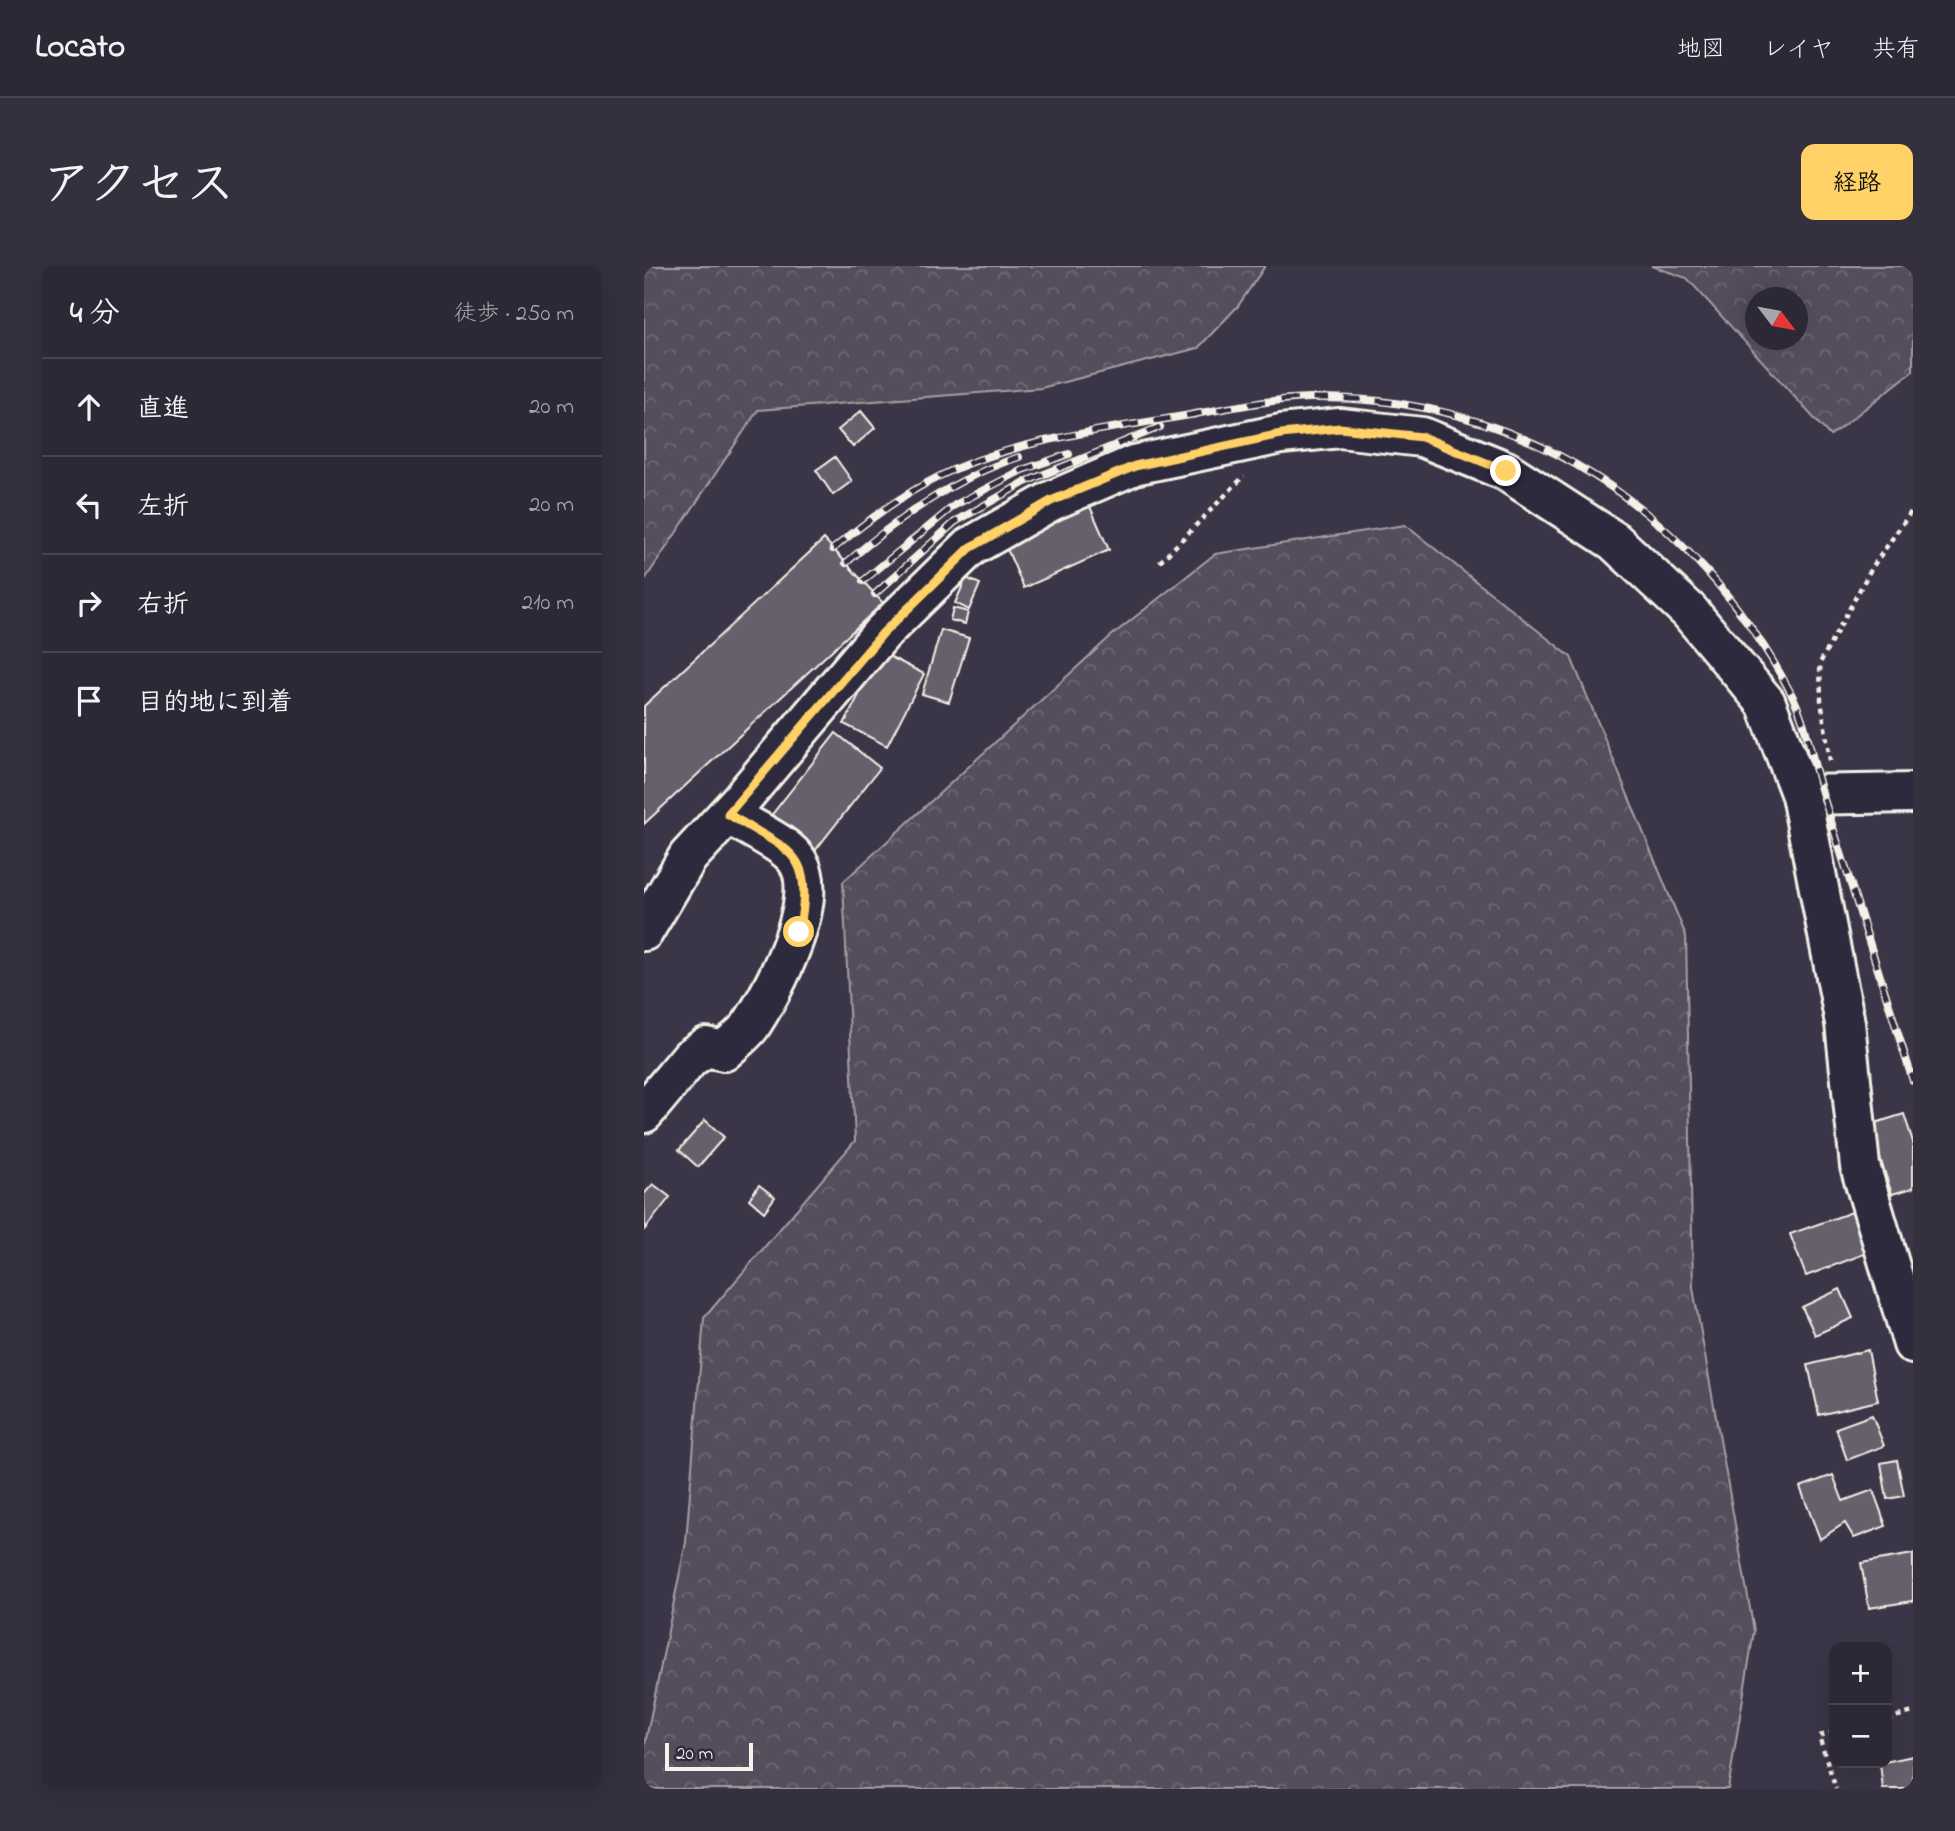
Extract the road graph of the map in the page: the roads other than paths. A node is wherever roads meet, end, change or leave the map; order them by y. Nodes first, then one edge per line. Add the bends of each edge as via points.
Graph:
1 (1913, 793) edge
2 (1826, 794) junction
3 (728, 814) junction
4 (644, 931) edge
5 (644, 1113) edge
6 (1913, 1344) edge

1 - 2 street
2 - 3 street via 1766,703 1689,611 1614,541 1506,471 1422,437 1340,428 1246,456 1135,466 1051,501 970,548 883,633
2 - 6 street via 1860,1167
3 - 4 street via 688,857
3 - 5 street via 798,861 805,879 799,932 750,1027 724,1051 706,1047 690,1058

